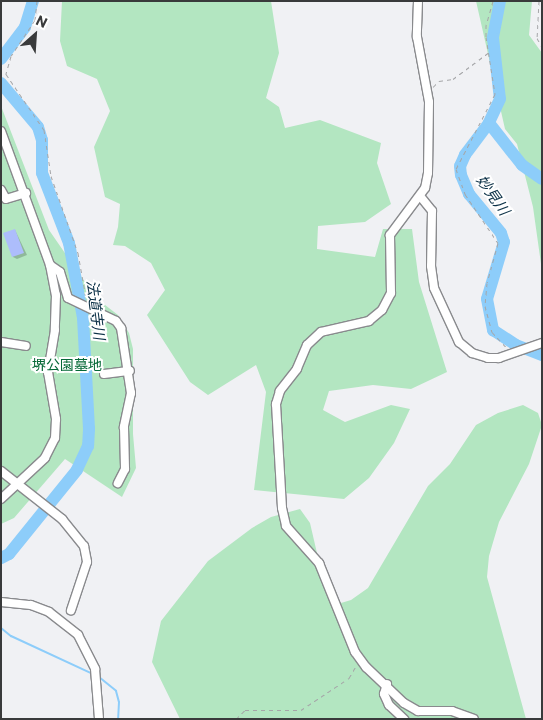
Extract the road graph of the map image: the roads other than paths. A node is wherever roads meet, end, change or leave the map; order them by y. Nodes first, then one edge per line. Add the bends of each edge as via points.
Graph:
1 (418, 1) edge
2 (1, 131) edge
3 (1, 190) edge
4 (26, 193) junction
5 (420, 196) junction
6 (50, 265) junction
7 (1, 342) edge
8 (542, 343) edge
9 (26, 346) dead end
10 (130, 371) junction
11 (104, 374) dead end
12 (1, 471) edge
13 (118, 482) dead end
14 (18, 484) junction
15 (1, 499) edge
16 (1, 602) edge
17 (71, 610) dead end
18 (387, 684) junction
19 (99, 719) edge
20 (404, 719) edge
21 (474, 719) edge

1 - 5 street via 417,37 428,102 428,173
2 - 4 street
3 - 4 street via 6,199
4 - 6 street
5 - 8 street via 432,211 434,288 460,342 480,356 499,358
5 - 18 street via 390,234 391,293 382,310 369,321 321,332 314,338 307,345 298,369 280,391 276,404 286,526 319,563 359,656
6 - 10 street via 60,272 65,294 72,300 116,321 121,328
6 - 14 street via 56,295 55,330 48,372 56,412 54,438 44,458
7 - 9 street
10 - 11 street
10 - 13 street via 131,393 123,445 125,469
12 - 14 street
14 - 15 street
14 - 17 street via 62,519 84,546 87,562
16 - 19 street via 31,605 49,612 78,635 90,654 98,686
18 - 20 street via 384,694 389,705
18 - 21 street via 418,711 452,711

